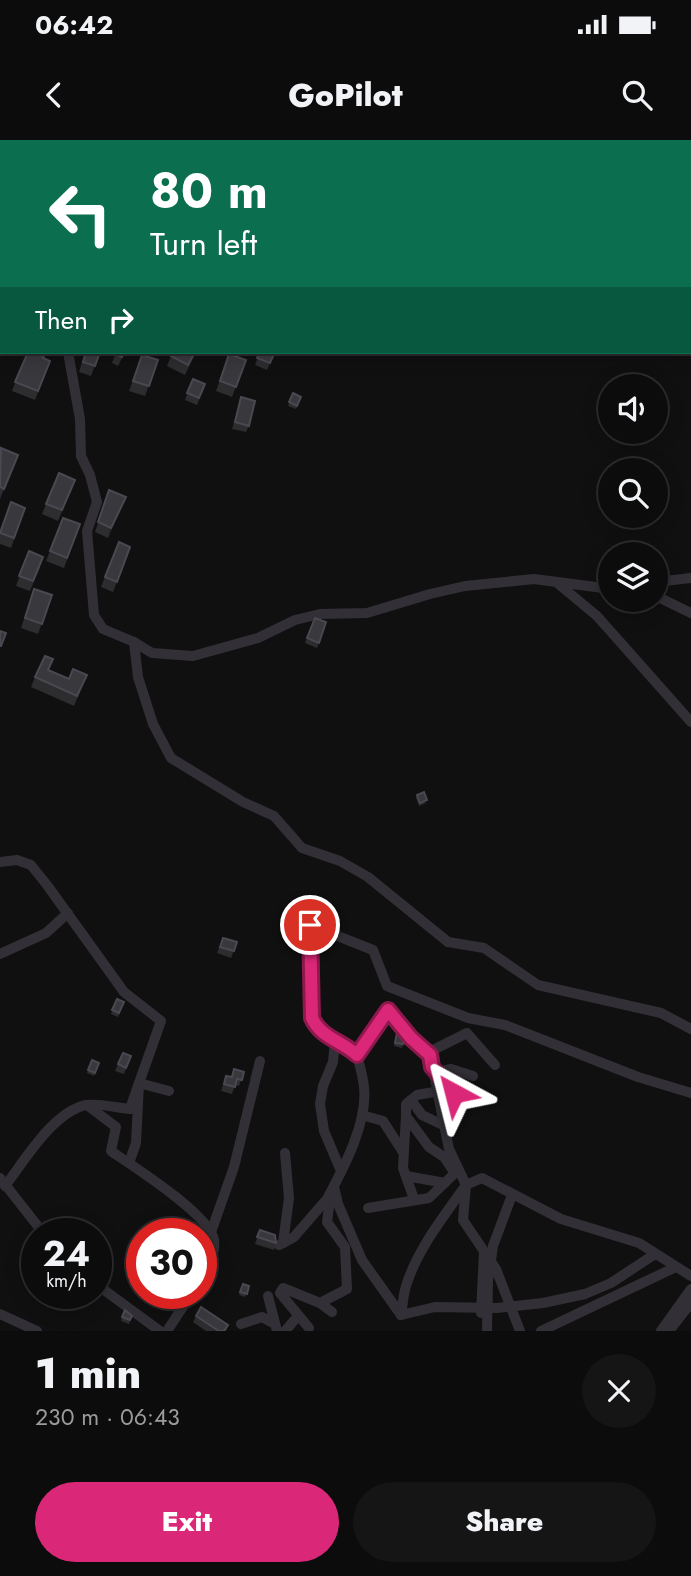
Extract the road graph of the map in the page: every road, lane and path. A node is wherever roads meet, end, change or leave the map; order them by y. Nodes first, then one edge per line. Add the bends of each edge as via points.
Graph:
1 (68, 354) edge
2 (691, 578) edge
3 (554, 580) junction
4 (668, 581) edge
5 (598, 587) edge
6 (668, 602) edge
7 (691, 613) edge
8 (134, 642) junction
9 (691, 722) edge
10 (0, 862) edge
11 (68, 913) junction
12 (0, 954) edge
13 (691, 1029) edge
14 (335, 1041) junction
15 (426, 1053) junction
16 (357, 1055) junction
17 (260, 1061) dead end
18 (495, 1065) dead end
19 (435, 1070) junction
20 (473, 1076) dead end
21 (139, 1083) junction
22 (169, 1091) dead end
23 (439, 1091) junction
24 (691, 1093) edge
25 (411, 1100) junction
26 (468, 1101) dead end
27 (87, 1105) junction
28 (362, 1115) junction
29 (405, 1118) junction
30 (383, 1121) junction
31 (443, 1125) junction
32 (285, 1153) dead end
33 (404, 1153) junction
34 (129, 1163) junction
35 (341, 1171) junction
36 (455, 1173) junction
37 (406, 1176) junction
38 (3, 1182) edge
39 (445, 1183) junction
40 (466, 1185) junction
41 (334, 1187) junction
42 (512, 1195) junction
43 (327, 1199) junction
44 (414, 1199) junction
45 (338, 1204) junction
46 (368, 1208) dead end
47 (31, 1218) edge
48 (198, 1218) edge
49 (216, 1218) edge
50 (484, 1252) junction
51 (656, 1254) junction
52 (492, 1264) junction
53 (676, 1267) junction
54 (691, 1276) edge
55 (691, 1289) edge
56 (112, 1296) edge
57 (268, 1296) dead end
58 (320, 1303) junction
59 (691, 1303) edge
60 (511, 1306) junction
61 (484, 1307) junction
62 (181, 1309) edge
63 (332, 1312) dead end
64 (0, 1314) edge
65 (401, 1315) junction
66 (298, 1317) junction
67 (241, 1324) dead end
68 (276, 1328) edge
69 (154, 1329) edge
70 (310, 1330) edge
71 (37, 1331) edge
72 (167, 1331) edge
73 (285, 1331) edge
74 (481, 1331) edge
75 (487, 1331) edge
76 (520, 1331) edge
77 (541, 1331) edge
78 (661, 1331) edge
79 (669, 1331) edge

1 - 8 street via 80,419 81,456 97,502 88,531 94,615 103,629
2 - 4 street
3 - 5 street
3 - 8 street via 465,586 367,613 320,614 193,656 152,653
3 - 9 street via 597,616
6 - 7 street
8 - 13 street via 138,677 153,724 171,758 274,816 302,848 368,877 448,942 484,948 538,985 661,1013
10 - 11 street via 17,860 30,865
11 - 12 street via 46,933
11 - 21 street via 124,992 161,1021
14 - 16 street
14 - 24 street via 317,1028 312,1018 310,925 373,950 387,986
14 - 35 street via 320,1104 324,1131
15 - 16 street via 388,1010
15 - 18 street via 467,1033
15 - 19 street
16 - 28 street via 365,1089
17 - 49 street
19 - 20 street via 452,1069
19 - 23 street
19 - 26 street via 454,1093
21 - 22 street
21 - 27 street via 130,1109
21 - 34 street via 136,1143
23 - 25 street
23 - 31 street
25 - 29 street via 405,1104
25 - 31 street via 422,1115
27 - 34 street via 116,1127 111,1151
27 - 38 street via 64,1115
28 - 30 street
28 - 35 street
29 - 30 street
29 - 33 street
29 - 36 street
30 - 33 street
31 - 40 street
32 - 43 street via 289,1198 281,1244 294,1237
33 - 37 street
34 - 48 street
35 - 41 street
36 - 39 street
36 - 40 street
37 - 39 street
37 - 44 street
38 - 47 street
39 - 44 street via 429,1198
40 - 42 street via 482,1178
40 - 50 street via 463,1220
40 - 65 street via 417,1259
41 - 43 street
41 - 45 street
42 - 51 street via 561,1219 639,1243
42 - 52 street via 493,1246
43 - 45 street
43 - 58 street via 327,1222 345,1247 347,1289
44 - 46 street
45 - 65 street via 362,1260
50 - 52 street
50 - 61 street
51 - 53 street
51 - 60 street via 585,1294
52 - 60 street
52 - 61 street
53 - 54 street
53 - 77 street
55 - 78 street
56 - 69 street
57 - 68 street
58 - 63 street
58 - 66 street via 283,1288 279,1293
59 - 79 street
60 - 61 street
60 - 76 street
61 - 65 street via 435,1307
61 - 74 street
61 - 75 street
62 - 72 street
64 - 71 street
66 - 70 street
66 - 73 street
67 - 68 street via 262,1317

